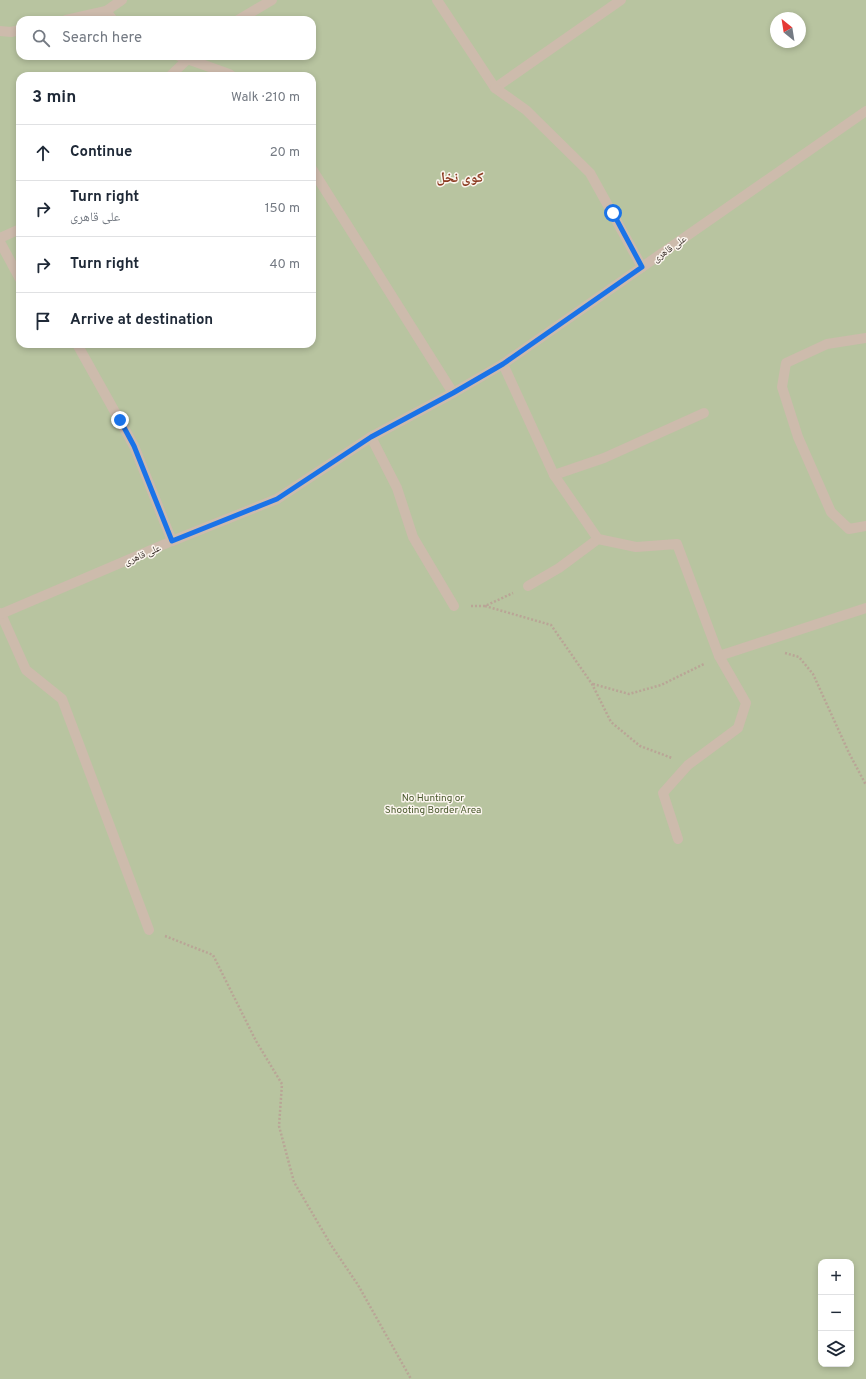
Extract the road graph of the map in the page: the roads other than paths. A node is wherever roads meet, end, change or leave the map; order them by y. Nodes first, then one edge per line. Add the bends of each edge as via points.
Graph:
1 (122, 0) edge
2 (272, 0) edge
3 (437, 0) edge
4 (621, 0) edge
5 (106, 11) junction
6 (84, 16) edge
7 (110, 16) edge
8 (245, 16) edge
9 (0, 31) edge
10 (16, 31) edge
11 (183, 60) edge
12 (194, 60) edge
13 (173, 72) edge
14 (224, 72) edge
15 (495, 88) junction
16 (866, 111) edge
17 (316, 175) edge
18 (16, 231) edge
19 (0, 238) edge
20 (0, 242) edge
21 (642, 267) junction
22 (16, 272) edge
23 (866, 338) edge
24 (79, 348) edge
25 (503, 364) junction
26 (453, 393) junction
27 (704, 413) dead end
28 (371, 437) junction
29 (554, 475) junction
30 (866, 526) edge
31 (598, 538) junction
32 (172, 541) junction
33 (528, 586) road end
34 (454, 606) road end
35 (866, 608) edge
36 (0, 614) edge
37 (719, 656) junction
38 (678, 839) dead end
39 (150, 930) road end

1 - 5 street
2 - 8 street
3 - 15 street
4 - 15 street
5 - 6 street
5 - 7 street
9 - 10 street
11 - 13 street
12 - 14 street
15 - 21 street via 526,110 590,173
16 - 21 street, علی قاهری
17 - 26 street
18 - 19 street
20 - 22 street
21 - 25 street, علی قاهری
23 - 30 street via 827,344 786,363 782,387 798,437 831,512 849,529
24 - 32 street via 134,446
25 - 26 street, علی قاهری
25 - 29 street
26 - 28 street, علی قاهری
27 - 29 street via 604,458
28 - 32 street, علی قاهری via 277,499
28 - 34 street via 397,488 413,537
29 - 31 street
31 - 33 street via 559,568
31 - 37 street via 636,547 677,544
32 - 36 street, علی قاهری
35 - 37 street
36 - 39 street via 26,670 62,699
37 - 38 street via 746,703 738,728 688,765 663,793

